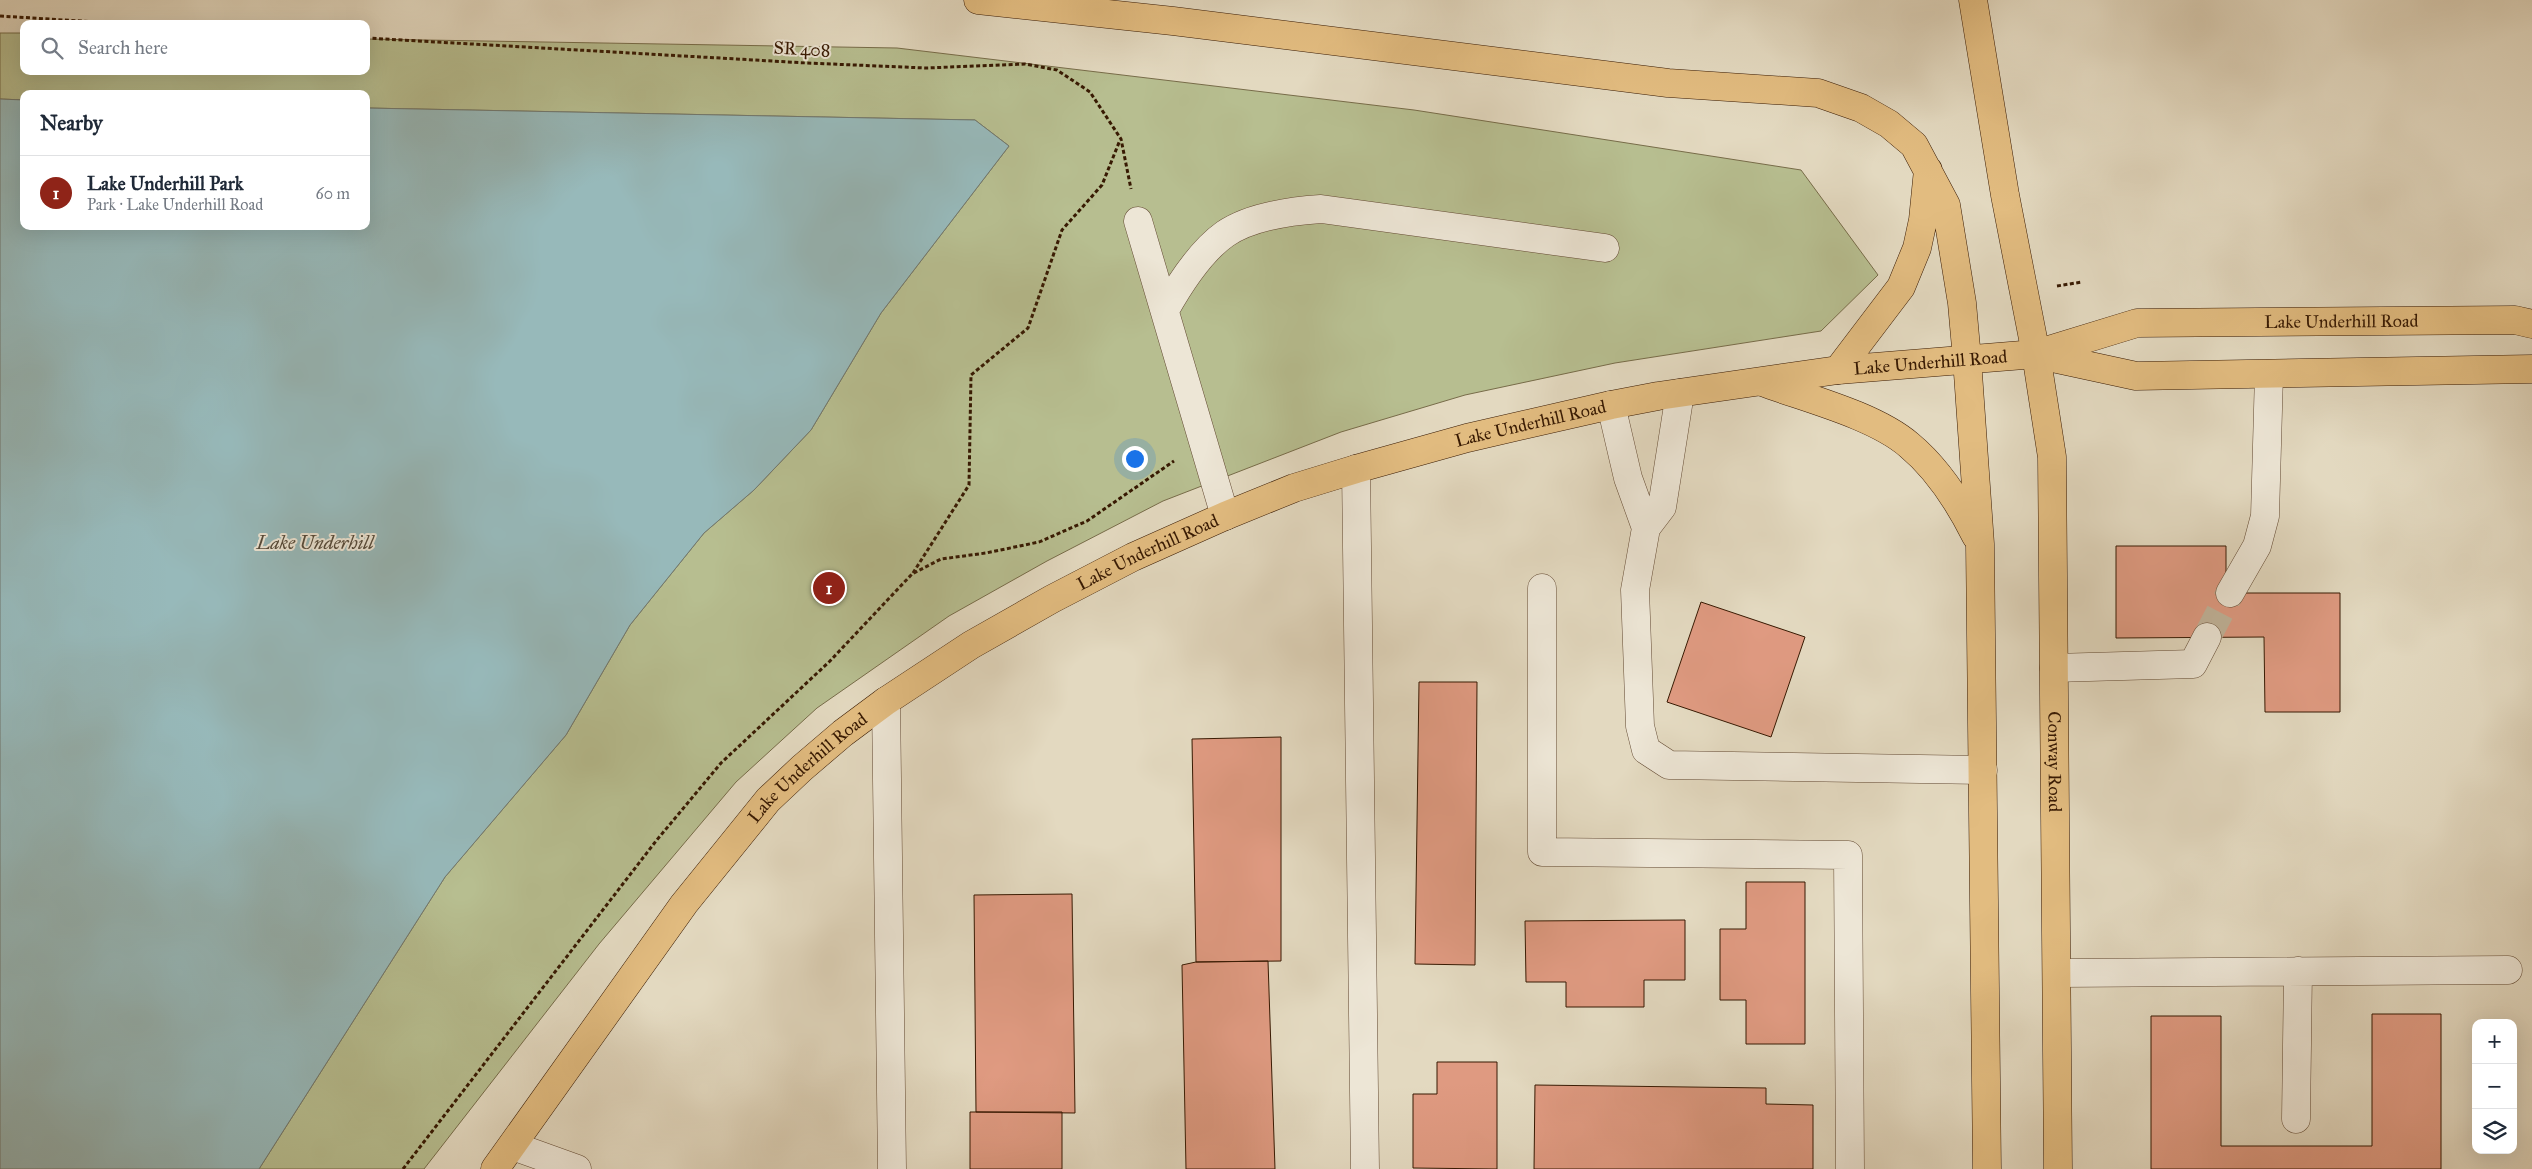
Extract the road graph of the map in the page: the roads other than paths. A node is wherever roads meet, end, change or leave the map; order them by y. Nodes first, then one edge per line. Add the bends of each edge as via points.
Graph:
1 (978, 0) edge
2 (1973, 0) edge
3 (1928, 170) junction
4 (1138, 221) road end
5 (1605, 248) dead end
6 (1164, 310) junction
7 (2532, 324) edge
8 (2036, 354) junction
9 (1967, 359) junction
10 (2532, 369) edge
11 (1838, 370) junction
12 (2269, 374) junction
13 (1759, 381) junction
14 (1680, 393) junction
15 (1611, 405) junction
16 (1356, 469) junction
17 (1225, 516) junction
18 (1646, 528) junction
19 (1980, 544) junction
20 (1542, 588) dead end
21 (2230, 594) tunnel mouth
22 (2207, 637) tunnel mouth
23 (2054, 668) junction
24 (886, 701) junction
25 (1983, 770) junction
26 (2508, 970) dead end
27 (2298, 972) junction
28 (2058, 973) junction
29 (2296, 1118) dead end
30 (513, 1146) junction
31 (495, 1169) edge
32 (577, 1169) edge
33 (892, 1169) edge
34 (1366, 1169) edge
35 (1850, 1169) edge
36 (1987, 1169) edge
37 (2058, 1169) edge

1 - 3 main road via 1668,83 1818,93 1861,108 1889,124 1914,145
2 - 8 main road, Conway Road via 2005,195
3 - 9 main road via 1946,205 1962,302
3 - 11 main road via 1923,220 1901,287
4 - 6 lane
5 - 6 lane via 1321,209 1284,212 1225,234 1202,257
6 - 17 lane
7 - 8 main road, Lake Underhill Road via 2515,320 2137,323
8 - 9 main road, Lake Underhill Road
8 - 12 main road, Lake Underhill Road via 2136,376
8 - 23 main road, Conway Road via 2052,457
9 - 11 main road, Lake Underhill Road
9 - 19 main road
10 - 12 main road, Lake Underhill Road
11 - 13 main road, Lake Underhill Road
12 - 21 lane via 2265,516 2257,546
13 - 14 main road, Lake Underhill Road
13 - 19 main road via 1868,421 1908,444 1960,503
14 - 15 main road, Lake Underhill Road
14 - 18 lane via 1662,507
15 - 16 main road, Lake Underhill Road via 1467,438
15 - 18 lane via 1628,478
16 - 17 main road, Lake Underhill Road via 1294,488
16 - 34 lane
17 - 24 main road, Lake Underhill Road via 1133,557 1052,599 972,645
18 - 25 lane via 1634,590 1640,726 1646,750 1669,765
19 - 25 main road
20 - 35 lane via 1542,852 1848,855
22 - 23 lane via 2193,664
23 - 28 main road, Conway Road
24 - 30 main road, Lake Underhill Road via 802,768 768,800 731,844 632,974
24 - 33 lane
25 - 36 main road
26 - 27 lane
27 - 28 lane
27 - 29 lane
28 - 37 main road, Conway Road
30 - 31 main road, Lake Underhill Road
30 - 32 lane

